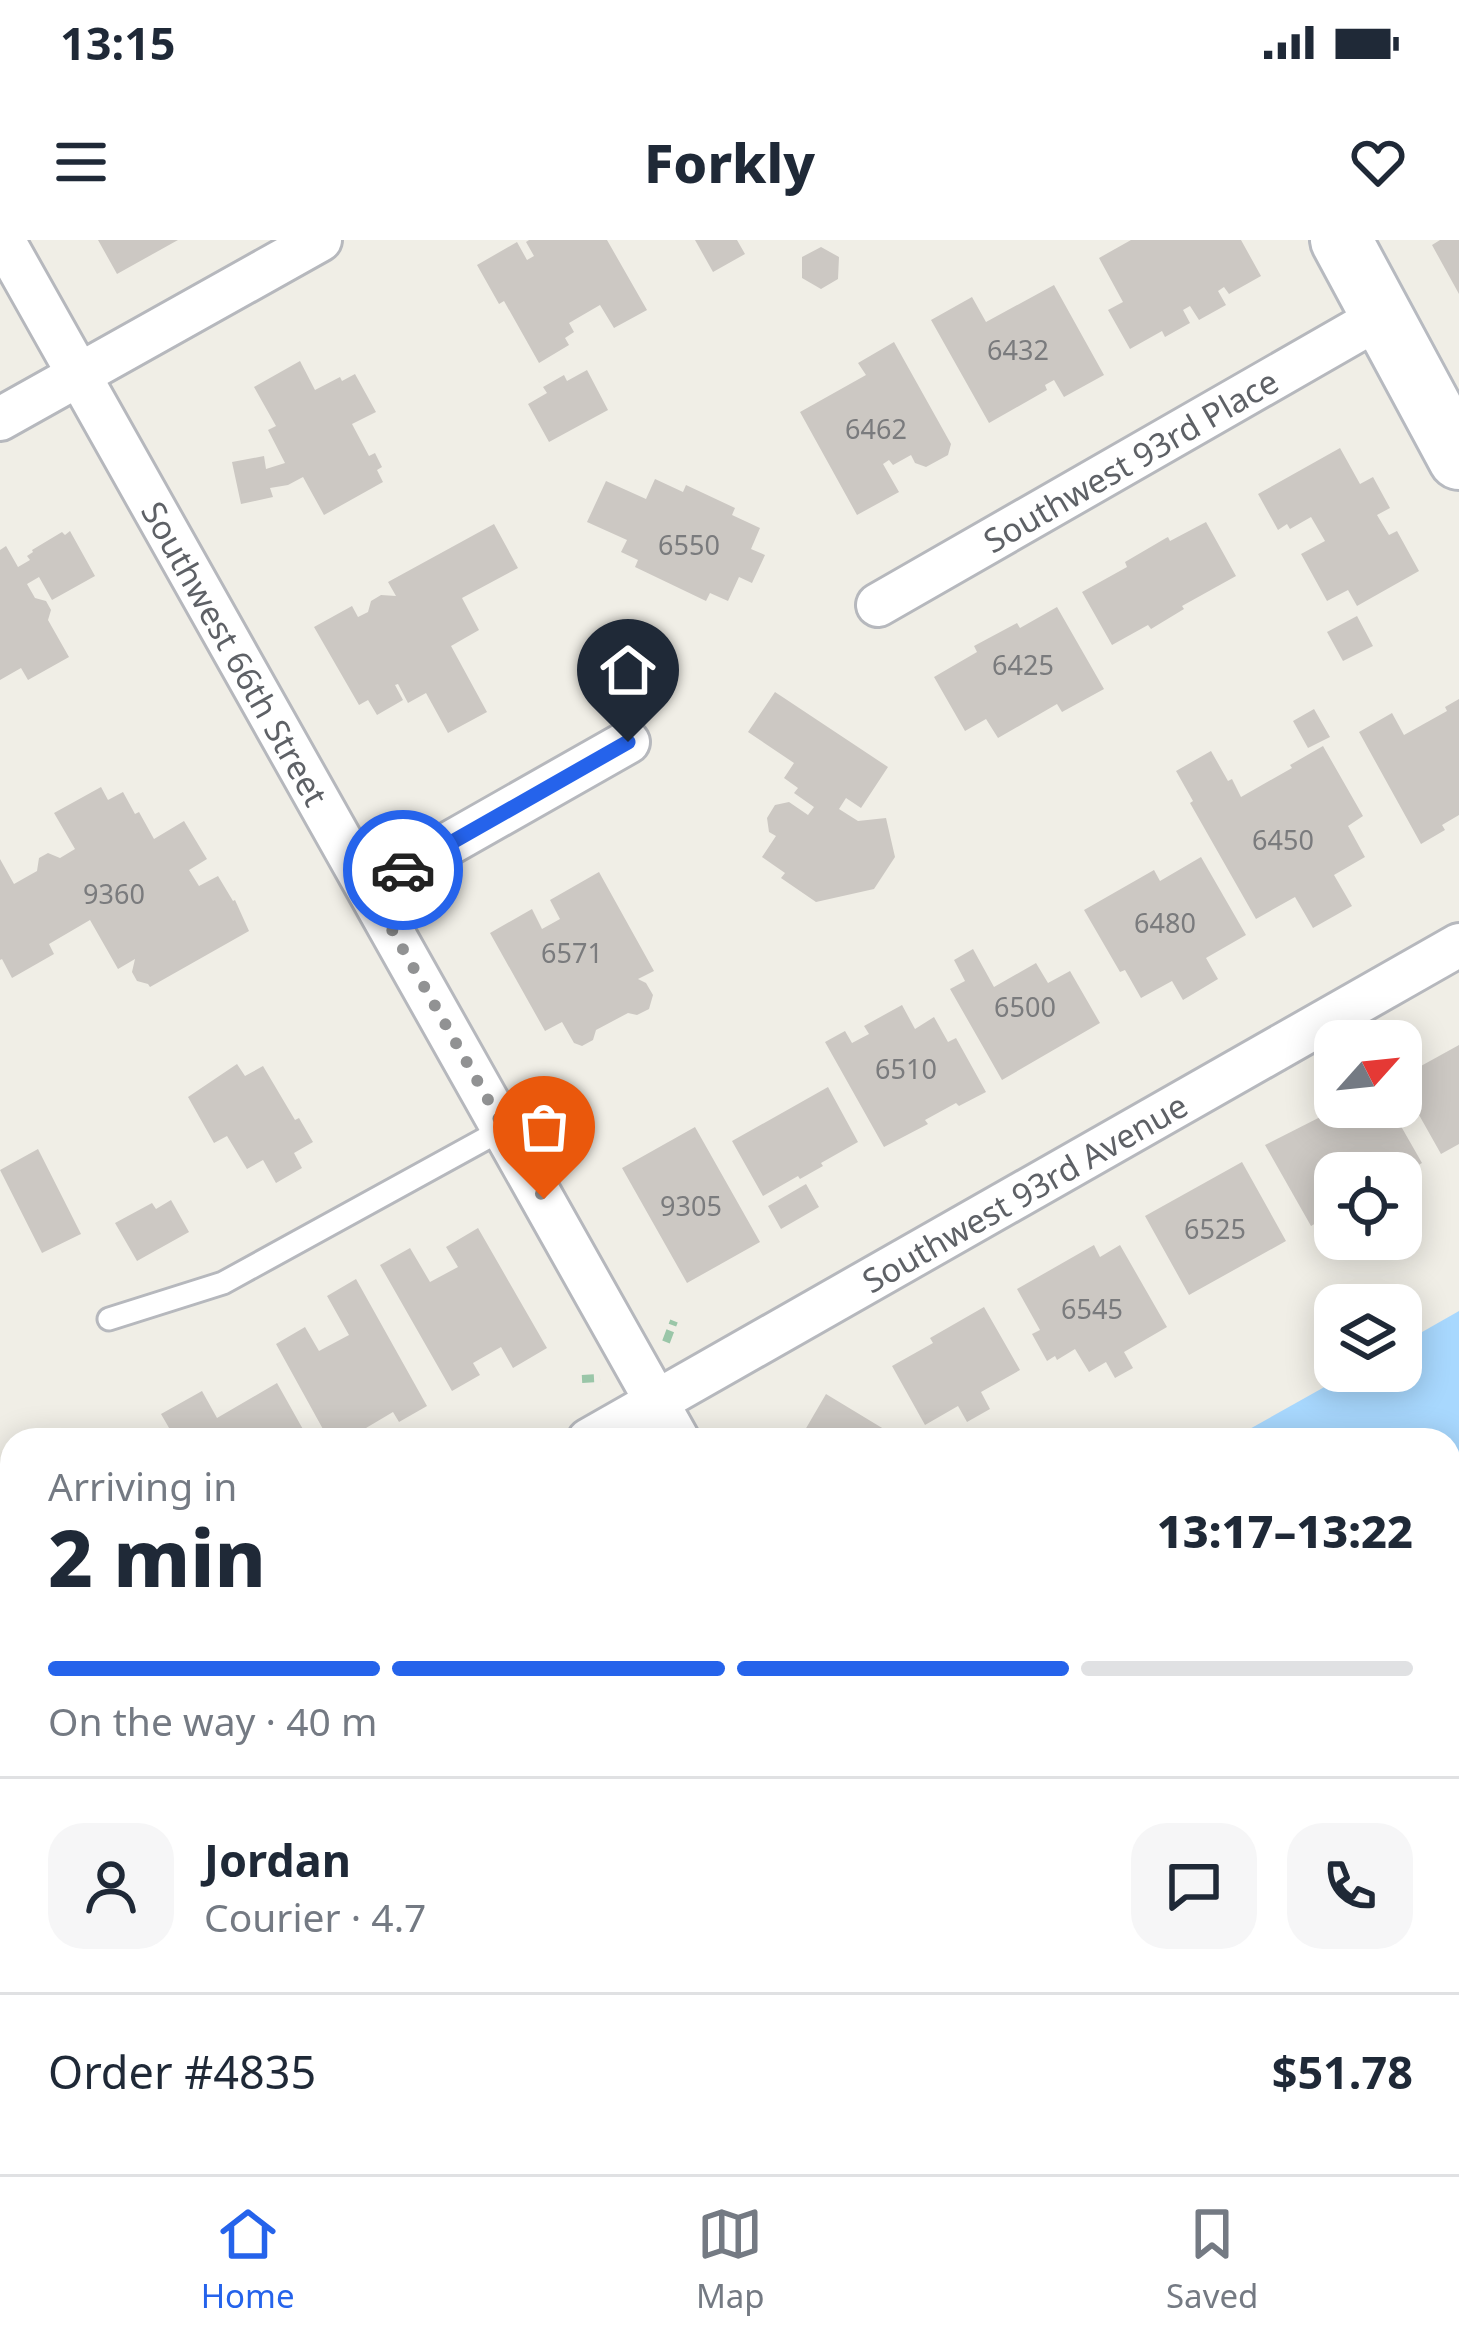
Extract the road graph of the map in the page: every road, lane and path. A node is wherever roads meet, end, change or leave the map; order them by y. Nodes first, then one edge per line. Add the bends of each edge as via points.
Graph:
1 (3, 240) edge
2 (320, 240) edge
3 (1341, 240) edge
4 (1382, 316) junction
5 (80, 376) junction
6 (0, 419) edge
7 (1459, 459) edge
8 (878, 605) dead end
9 (628, 742) dead end
10 (369, 889) junction
11 (1459, 945) edge
12 (505, 1128) junction
13 (109, 1319) dead end
14 (674, 1321) dead end
15 (666, 1343) dead end
16 (657, 1402) junction
17 (610, 1428) edge
18 (671, 1428) edge

1 - 5 street, Southwest 66th Street
2 - 5 street
3 - 4 street
4 - 7 street
4 - 8 street, Southwest 93rd Place
5 - 6 street
5 - 10 street, Southwest 66th Street
9 - 10 street
10 - 12 street, Southwest 66th Street
11 - 16 street, Southwest 93rd Avenue
12 - 13 lane via 223,1283
12 - 16 street, Southwest 66th Street
14 - 15 path
16 - 17 street, Southwest 93rd Avenue
16 - 18 street, Southwest 66th Street

